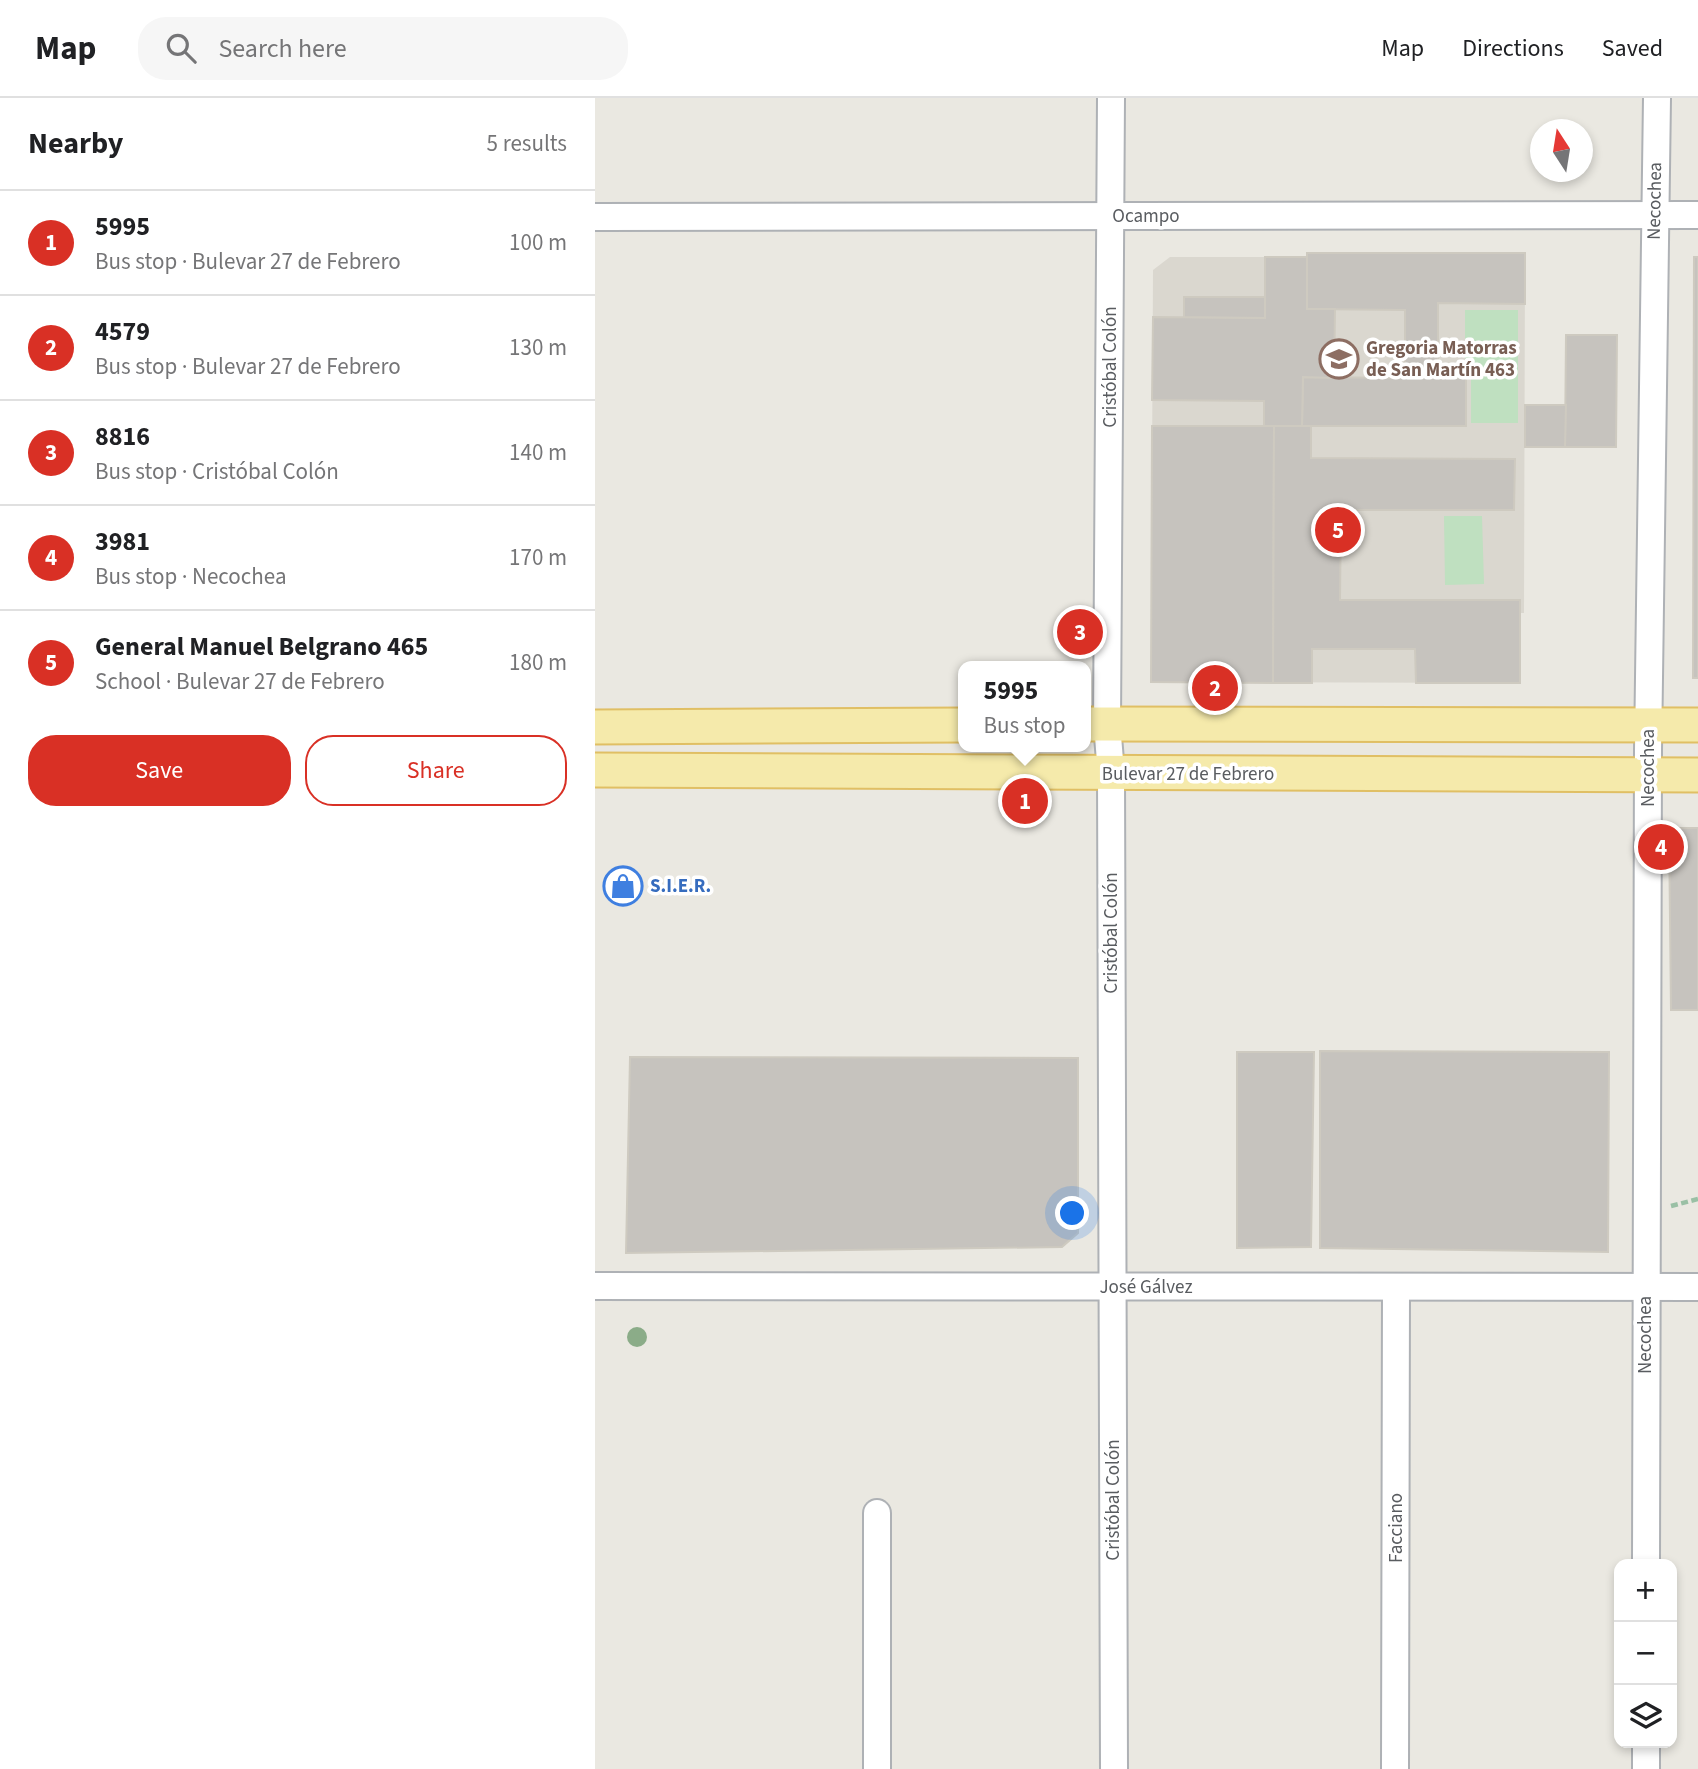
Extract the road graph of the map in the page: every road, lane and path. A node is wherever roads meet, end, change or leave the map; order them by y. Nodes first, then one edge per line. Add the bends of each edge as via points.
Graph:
1 (1111, 98) edge
2 (1657, 98) edge
3 (1655, 215) junction
4 (1698, 215) edge
5 (1111, 216) junction
6 (595, 217) edge
7 (1097, 724) edge
8 (958, 725) edge
9 (1648, 725) junction
10 (1698, 725) edge
11 (595, 727) edge
12 (595, 770) edge
13 (1111, 774) junction
14 (1698, 775) edge
15 (1648, 776) junction
16 (595, 1286) edge
17 (1112, 1287) junction
18 (1396, 1287) junction
19 (1645, 1287) junction
20 (1698, 1287) edge
21 (877, 1513) dead end
22 (1646, 1559) edge
23 (1646, 1748) edge
24 (877, 1769) edge
25 (1114, 1769) edge
26 (1395, 1769) edge
27 (1646, 1769) edge

1 - 5 street, Cristóbal Colón
2 - 3 street, Necochea
3 - 4 street, Ocampo
3 - 5 street, Ocampo
3 - 9 street, Necochea
5 - 6 street, Ocampo
5 - 7 street, Cristóbal Colón
7 - 9 main road
7 - 13 street, Cristóbal Colón
8 - 11 main road
9 - 10 main road
9 - 15 street, Necochea
12 - 13 main road, Bulevar 27 de Febrero
13 - 15 main road, Bulevar 27 de Febrero
13 - 17 street, Cristóbal Colón
14 - 15 main road, Bulevar 27 de Febrero
15 - 19 street, Necochea
16 - 17 street, José Gálvez
17 - 18 street, José Gálvez
17 - 25 street, Cristóbal Colón
18 - 19 street, José Gálvez
18 - 26 street, Facciano
19 - 20 street, José Gálvez
19 - 22 street, Necochea
21 - 24 street
23 - 27 street

